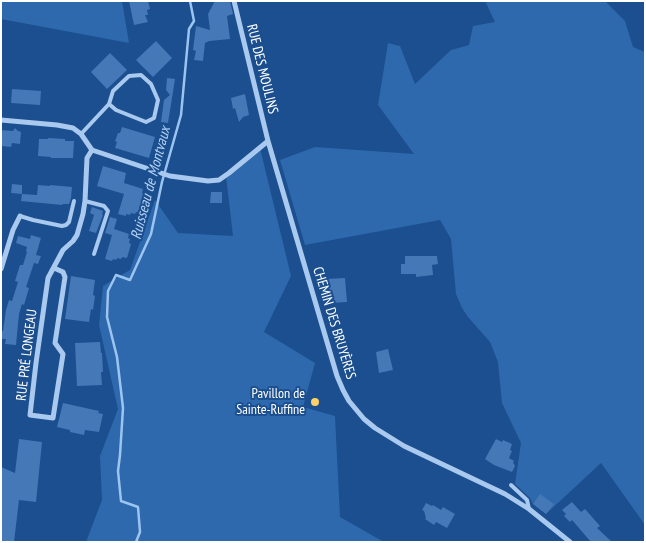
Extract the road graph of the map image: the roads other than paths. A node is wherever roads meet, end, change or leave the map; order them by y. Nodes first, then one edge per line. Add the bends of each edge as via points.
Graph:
1 (234, 1) edge
2 (109, 104) junction
3 (1, 120) edge
4 (81, 134) junction
5 (268, 142) junction
6 (92, 150) junction
7 (74, 201) dead end
8 (85, 201) junction
9 (20, 216) joint
10 (94, 254) dead end
11 (54, 268) junction
12 (1, 269) edge
13 (512, 485) dead end
14 (529, 510) junction
15 (570, 542) edge

1 - 5 street, RUE DES MOULINS
2 - 2 lane via 113,91 129,76 140,75 151,84 158,100 154,118 146,122
2 - 4 lane
3 - 4 street via 57,125 73,128
4 - 6 street
5 - 6 street via 219,180 208,181 170,176
5 - 14 street, CHEMIN DES BRUYÈRES via 337,376 349,400 364,419 404,446 504,494
6 - 8 street, RUE PRÉ LONGEAU via 87,158
7 - 9 lane via 66,225
8 - 10 lane via 108,210
8 - 11 street, RUE PRÉ LONGEAU via 77,235 63,250
9 - 12 street
11 - 11 street, RUE PRÉ LONGEAU via 48,278 30,415 53,418 63,354 55,343 65,277
13 - 14 lane via 527,500
14 - 15 street, CHEMIN DES BRUYÈRES

